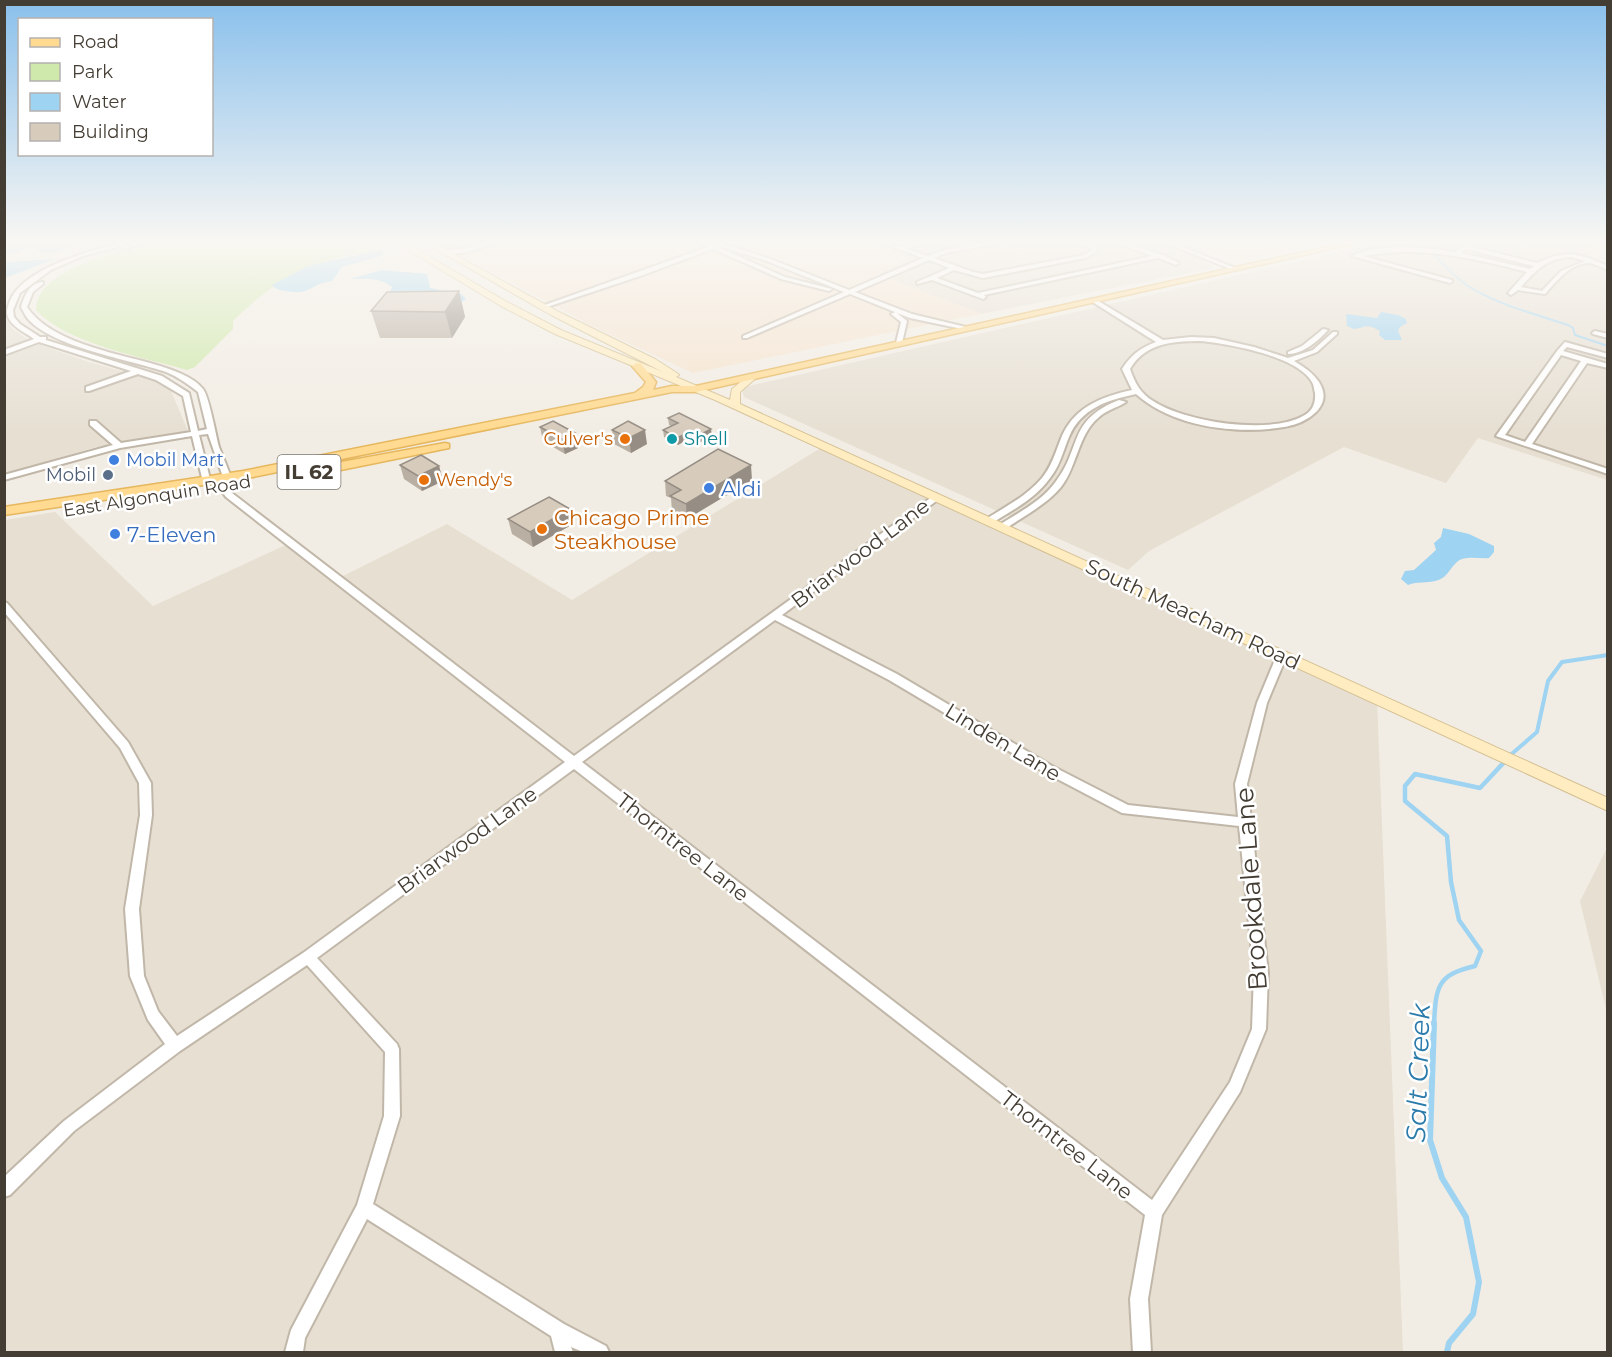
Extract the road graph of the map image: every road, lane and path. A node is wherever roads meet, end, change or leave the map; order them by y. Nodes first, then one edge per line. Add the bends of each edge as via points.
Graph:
1 (12, 305) edge
2 (25, 305) edge
3 (507, 305) edge
4 (539, 305) edge
5 (557, 305) edge
6 (821, 305) edge
7 (874, 305) edge
8 (880, 305) edge
9 (1069, 305) edge
10 (1107, 305) edge
11 (1109, 305) edge
12 (545, 309) junction
13 (967, 328) junction
14 (1325, 330) dead end
15 (1335, 333) dead end
16 (1595, 333) dead end
17 (54, 335) junction
18 (1608, 336) edge
19 (745, 337) dead end
20 (40, 340) junction
21 (1171, 340) junction
22 (899, 343) junction
23 (1162, 343) junction
24 (1559, 352) junction
25 (4, 353) edge
26 (1279, 356) junction
27 (1608, 356) edge
28 (1585, 360) junction
29 (1288, 361) junction
30 (150, 366) junction
31 (637, 366) junction
32 (1608, 366) edge
33 (138, 371) junction
34 (753, 376) junction
35 (89, 389) dead end
36 (696, 389) junction
37 (1138, 394) junction
38 (635, 397) junction
39 (735, 406) junction
40 (93, 423) dead end
41 (211, 431) junction
42 (195, 434) junction
43 (1527, 445) junction
44 (119, 446) junction
45 (1608, 472) edge
46 (4, 478) edge
47 (206, 480) junction
48 (225, 482) junction
49 (936, 497) junction
50 (4, 511) edge
51 (4, 520) edge
52 (990, 521) junction
53 (1002, 527) junction
54 (4, 605) edge
55 (776, 616) junction
56 (10, 621) edge
57 (1282, 655) junction
58 (573, 761) junction
59 (1608, 805) edge
60 (1244, 822) junction
61 (308, 957) junction
62 (175, 1046) junction
63 (4, 1189) edge
64 (364, 1208) junction
65 (1154, 1212) junction
66 (558, 1330) junction
67 (294, 1353) edge
68 (564, 1353) edge
69 (600, 1353) edge
70 (1142, 1353) edge

1 - 20 street via 11,317
2 - 17 street via 25,314
3 - 31 main road
4 - 12 main road
5 - 12 street
6 - 19 street
7 - 22 street via 904,321
8 - 13 street
9 - 13 main road, East Algonquin Road / IL 62
10 - 23 street
11 - 21 street
12 - 36 main road via 652,360
13 - 22 main road, East Algonquin Road / IL 62
14 - 26 street via 1304,347
15 - 29 street via 1314,351
16 - 18 street
17 - 20 street
17 - 30 street
20 - 25 street
20 - 33 street
21 - 23 street
21 - 26 street via 1218,340
22 - 34 main road, East Algonquin Road / IL 62
23 - 37 street via 1140,351 1129,363 1126,376
24 - 27 street via 1565,344
24 - 28 street
24 - 43 street via 1500,436
26 - 29 street
28 - 32 street
28 - 43 street
29 - 37 street via 1306,372 1320,390 1317,406 1294,423 1264,428 1222,427 1188,418
30 - 33 street
30 - 41 street via 185,379 201,390
31 - 36 main road
31 - 38 main road via 651,382 648,389
33 - 35 street
33 - 42 street via 159,378 186,395
34 - 36 main road, East Algonquin Road / IL 62
34 - 39 main road via 736,388
36 - 38 main road, East Algonquin Road / IL 62 via 672,389
36 - 39 main road, South Meacham Road
36 - 48 main road, East Algonquin Road / IL 62 via 681,397 395,457
37 - 52 street via 1098,402 1083,411 1071,425 1050,472 1038,488
37 - 53 street via 1112,405 1090,421 1059,483
38 - 48 main road, East Algonquin Road / IL 62
39 - 49 main road, South Meacham Road
40 - 44 street
41 - 42 street
41 - 48 street
42 - 44 street
42 - 47 street
43 - 45 street
44 - 46 street
47 - 48 main road, East Algonquin Road / IL 62
47 - 50 main road, East Algonquin Road / IL 62
48 - 51 main road, East Algonquin Road / IL 62
48 - 58 street, Thorntree Lane via 229,495
49 - 52 main road, South Meacham Road
49 - 55 street, Briarwood Lane
52 - 53 main road, South Meacham Road
53 - 57 main road, South Meacham Road
54 - 56 street
55 - 58 street, Briarwood Lane
55 - 60 street, Linden Lane via 893,677 1125,810
56 - 62 street via 124,745 145,783 146,815 132,909 137,976 153,1015
57 - 59 main road, South Meacham Road
57 - 60 street, Brookdale Lane via 1248,751 1241,784
58 - 61 street, Briarwood Lane
58 - 65 street, Thorntree Lane
60 - 65 street, Brookdale Lane via 1261,973 1259,1029 1235,1087
61 - 62 street, Briarwood Lane
61 - 64 street via 392,1049 392,1116
62 - 63 street, Briarwood Lane via 69,1126
64 - 66 street
64 - 67 street via 297,1336
65 - 70 street, Brookdale Lane via 1139,1299
66 - 68 street
66 - 69 street

